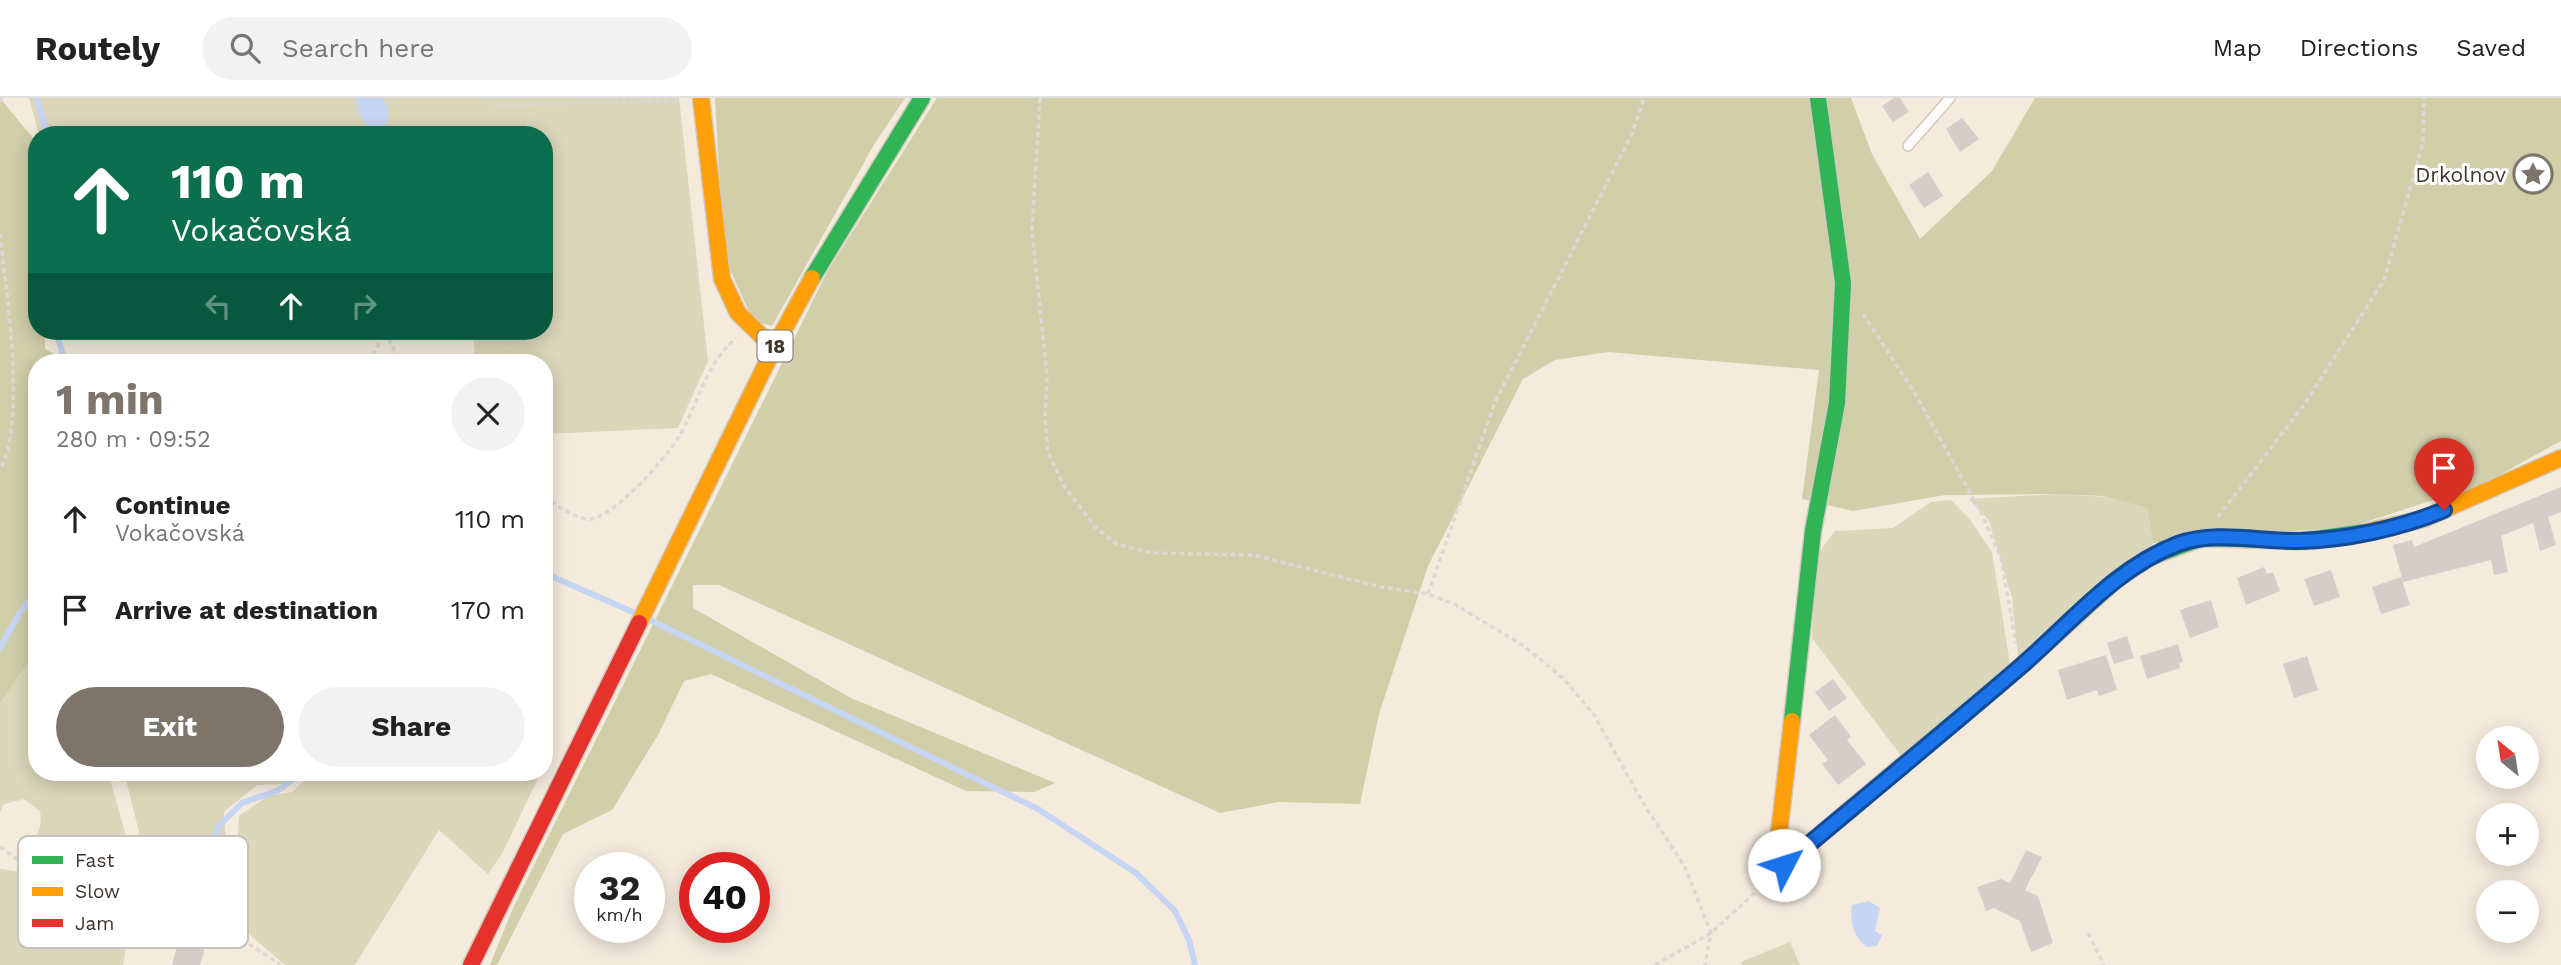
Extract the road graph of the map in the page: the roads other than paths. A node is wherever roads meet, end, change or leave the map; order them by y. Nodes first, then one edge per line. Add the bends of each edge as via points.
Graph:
1 (701, 98) edge
2 (922, 98) edge
3 (1818, 98) edge
4 (1950, 98) edge
5 (1908, 146) dead end
6 (774, 348) junction
7 (2561, 458) edge
8 (471, 965) edge

1 - 6 street via 722,279 738,313
2 - 6 street, 18 via 826,252
3 - 7 street via 1843,283 1838,403 1813,531 1778,842 1784,865 2021,666 2118,578 2150,557 2202,538 2301,541 2423,519
4 - 5 lane
6 - 8 street, 18

